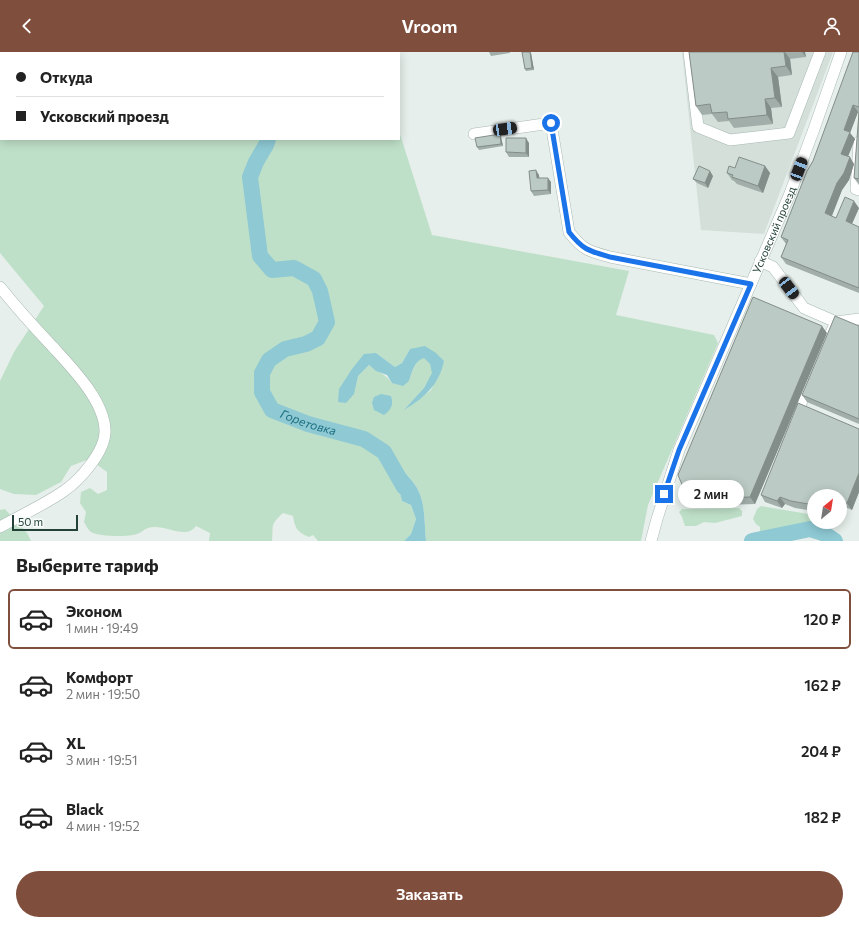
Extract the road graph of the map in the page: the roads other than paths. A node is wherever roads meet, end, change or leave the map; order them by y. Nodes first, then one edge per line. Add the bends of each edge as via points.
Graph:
1 (689, 52) edge
2 (820, 52) edge
3 (841, 52) edge
4 (474, 134) dead end
5 (859, 142) edge
6 (859, 190) edge
7 (760, 261) junction
8 (751, 284) junction
9 (0, 287) edge
10 (859, 319) edge
11 (836, 322) junction
12 (827, 342) edge
13 (812, 377) edge
14 (792, 426) edge
15 (0, 527) edge
16 (651, 541) edge

1 - 2 street via 698,127 730,140 789,133
3 - 7 street, Усковский проезд via 791,188
4 - 8 street via 551,123 569,232 578,244 588,251
5 - 6 street via 856,189
7 - 8 street, Усковский проезд
7 - 11 street via 773,267 804,308
8 - 16 street, Усковский проезд via 679,450
9 - 15 street via 85,384 101,410 106,430 101,447 82,475 64,490
10 - 11 street
11 - 12 street
13 - 14 street via 804,406

